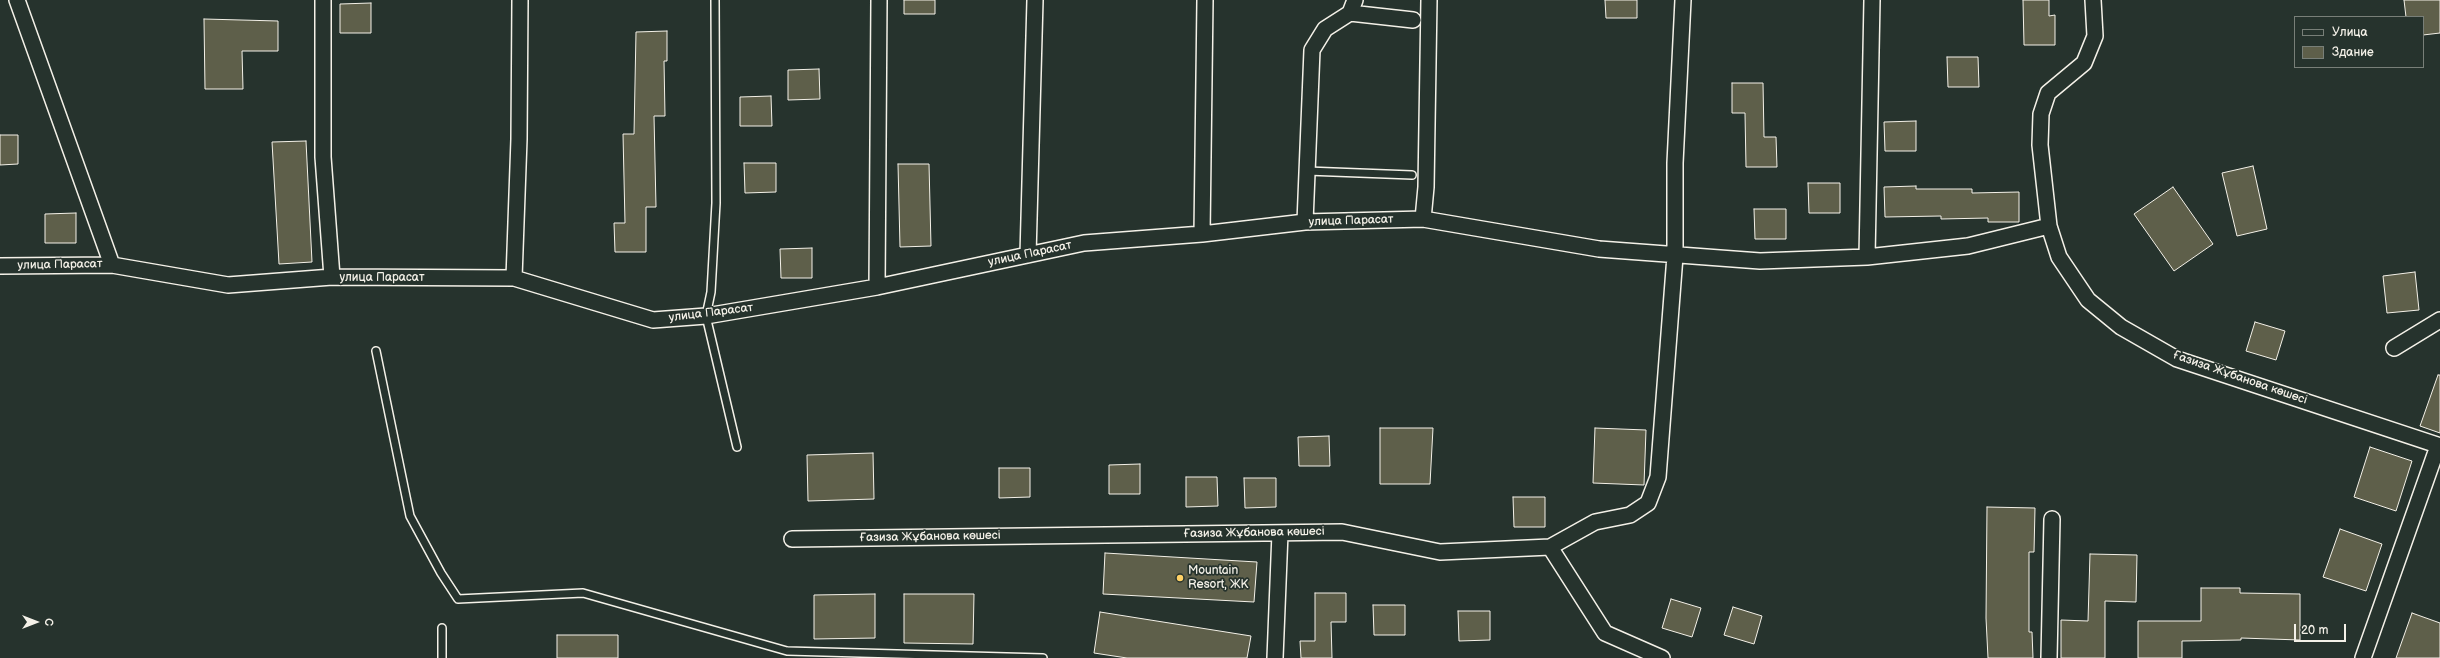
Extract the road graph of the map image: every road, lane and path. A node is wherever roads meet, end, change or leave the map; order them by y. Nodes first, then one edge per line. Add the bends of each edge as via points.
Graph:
1 (17, 0) edge
2 (323, 0) edge
3 (520, 0) edge
4 (715, 0) edge
5 (879, 0) edge
6 (1035, 0) edge
7 (1205, 0) edge
8 (1429, 0) edge
9 (1683, 0) edge
10 (1872, 0) edge
11 (2093, 0) edge
12 (1352, 6) edge
13 (1413, 20) dead end
14 (1307, 171) junction
15 (1412, 175) dead end
16 (1423, 219) junction
17 (1305, 222) junction
18 (2049, 226) junction
19 (1202, 234) junction
20 (1028, 255) junction
21 (1675, 256) junction
22 (1867, 257) junction
23 (112, 265) junction
24 (0, 266) edge
25 (332, 277) junction
26 (514, 278) junction
27 (878, 287) junction
28 (706, 316) junction
29 (2440, 320) edge
30 (2394, 348) dead end
31 (376, 351) dead end
32 (2439, 446) edge
33 (737, 447) dead end
34 (2052, 519) dead end
35 (1280, 533) junction
36 (792, 539) dead end
37 (1550, 547) junction
38 (442, 628) dead end
39 (442, 658) edge
40 (1043, 658) edge
41 (1276, 658) edge
42 (1662, 658) edge
43 (2049, 658) edge
44 (2363, 658) edge

1 - 23 street
2 - 25 street via 323,157
3 - 26 street
4 - 28 lane via 716,203 711,292
5 - 27 street
6 - 20 street
7 - 19 street
8 - 16 street via 1426,187
9 - 21 street via 1675,163
10 - 22 street
11 - 18 street, Ғазиза Жұбанова көшесі via 2095,36 2084,63 2048,94 2041,114 2040,145
12 - 13 street
12 - 14 street via 1325,29 1312,50
14 - 15 lane
14 - 17 street
16 - 17 street, улица Парасат
16 - 21 street, улица Парасат via 1599,249
17 - 19 street, улица Парасат
18 - 22 street, улица Парасат via 1968,246
18 - 32 street, Ғазиза Жұбанова көшесі via 2059,257 2088,300 2121,327 2177,359
19 - 20 street, улица Парасат via 1084,243
20 - 27 street, улица Парасат
21 - 22 street, улица Парасат via 1760,262
21 - 37 street via 1658,477 1648,503 1630,515 1595,522
23 - 24 street, улица Парасат
23 - 25 street, улица Парасат via 228,285
25 - 26 street, улица Парасат
26 - 28 street, улица Парасат via 654,320
27 - 28 street, улица Парасат
28 - 33 lane
29 - 30 street
31 - 40 lane via 410,516 458,599 583,593 787,651
32 - 44 street, Ғазиза Жұбанова көшесі
34 - 43 street
35 - 36 street, Ғазиза Жұбанова көшесі
35 - 37 street, Ғазиза Жұбанова көшесі via 1342,532 1440,552
35 - 41 street
37 - 42 street via 1605,633
38 - 39 lane

